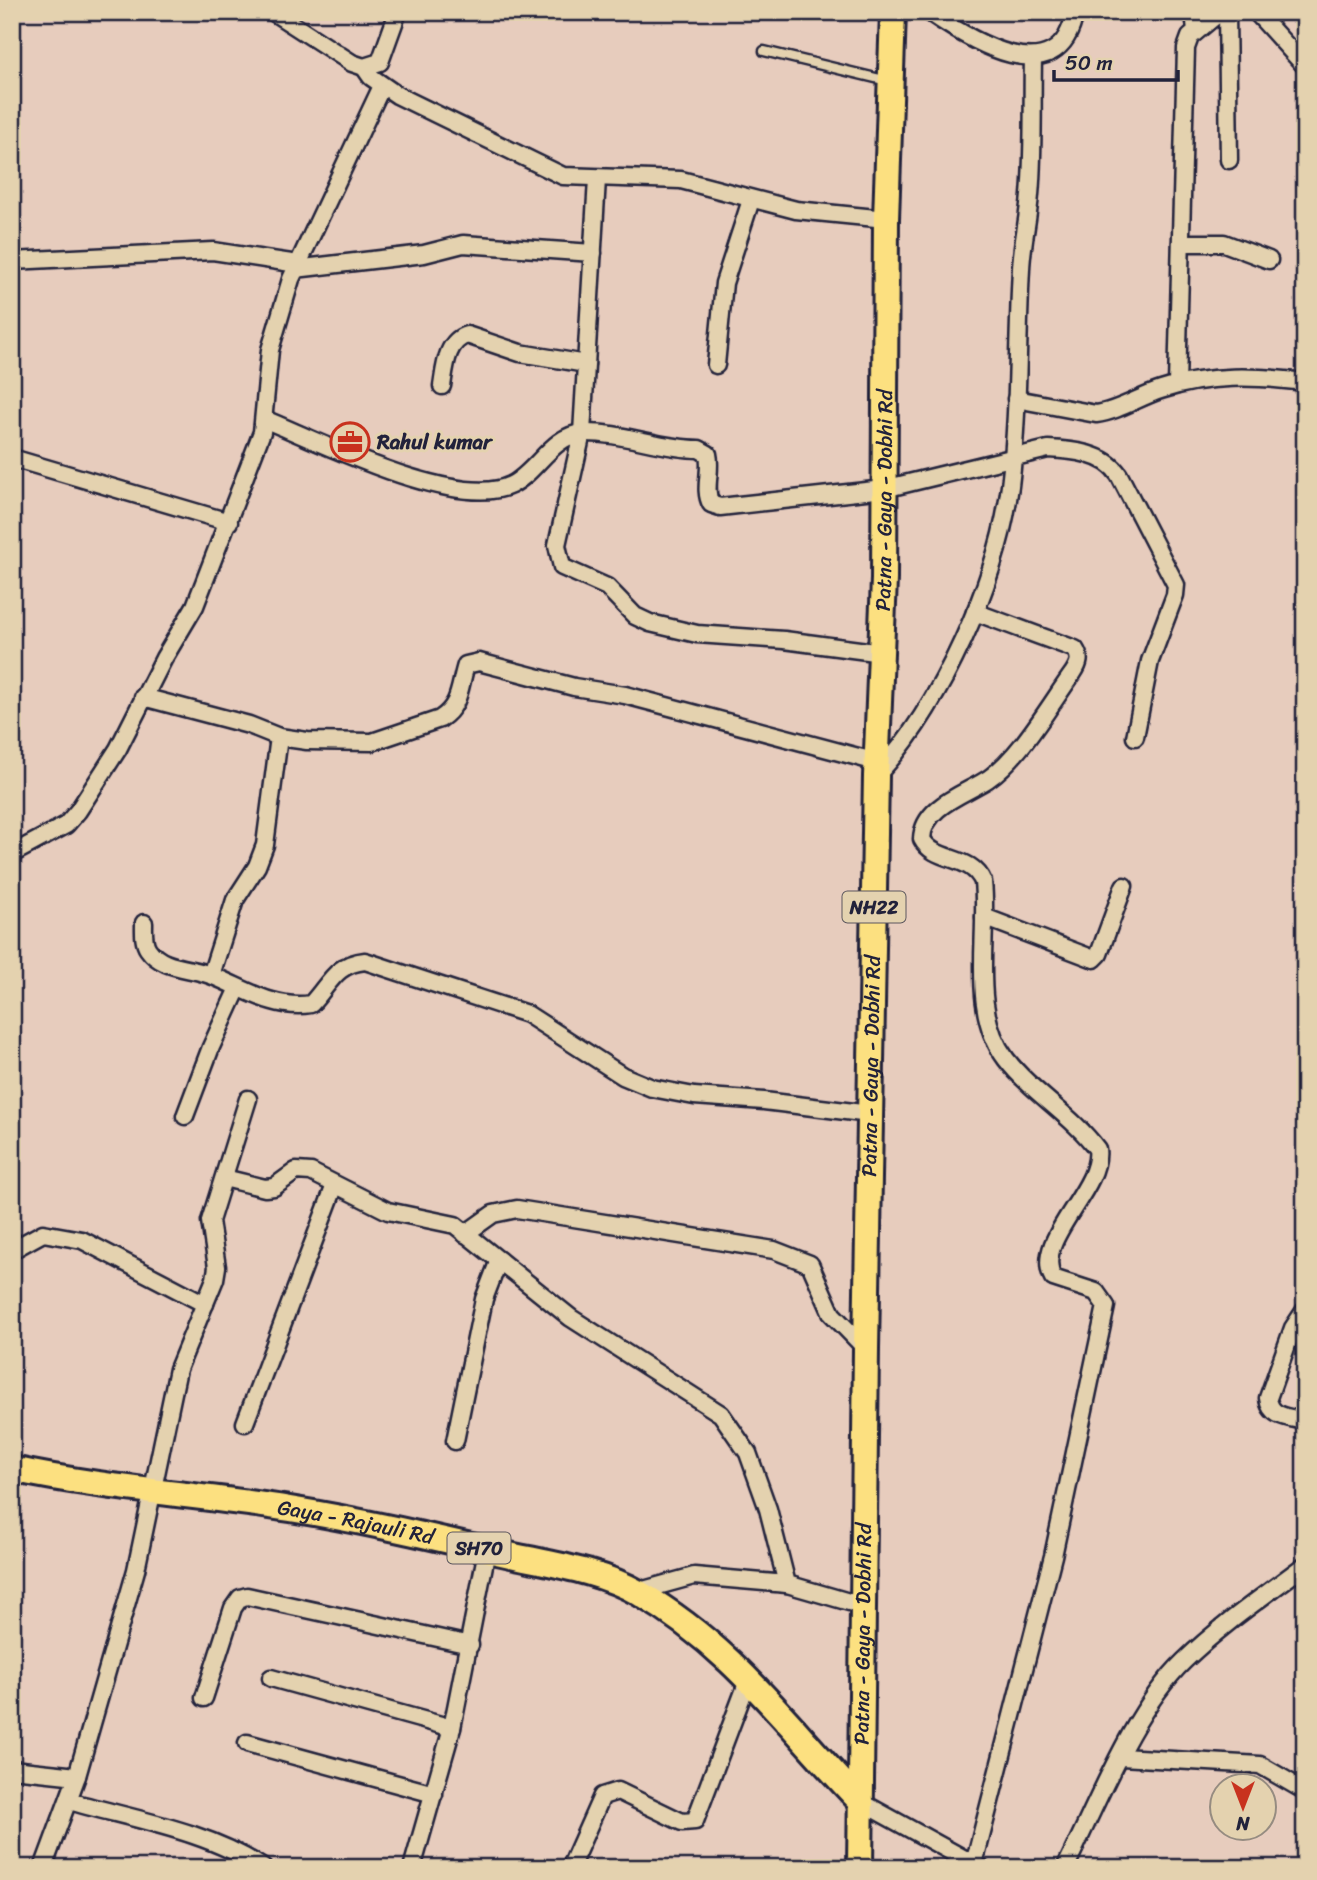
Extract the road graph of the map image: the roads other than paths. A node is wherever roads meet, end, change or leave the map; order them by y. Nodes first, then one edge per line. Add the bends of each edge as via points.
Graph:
1 (273, 12) edge
2 (398, 12) edge
3 (892, 12) edge
4 (929, 12) edge
5 (1075, 12) edge
6 (1194, 12) edge
7 (1220, 12) edge
8 (1227, 12) edge
9 (1256, 12) edge
10 (1196, 31) junction
11 (764, 51) dead end
12 (1033, 57) junction
13 (1305, 66) edge
14 (364, 67) junction
15 (891, 82) junction
16 (382, 86) junction
17 (1229, 160) dead end
18 (597, 178) junction
19 (751, 200) junction
20 (886, 219) junction
21 (1181, 243) junction
22 (593, 253) junction
23 (1269, 260) dead end
24 (12, 261) edge
25 (297, 266) junction
26 (586, 365) junction
27 (716, 365) dead end
28 (1305, 382) edge
29 (1177, 385) junction
30 (442, 386) dead end
31 (1016, 399) junction
32 (264, 419) junction
33 (582, 433) junction
34 (1012, 456) junction
35 (12, 458) edge
36 (884, 489) junction
37 (229, 522) junction
38 (975, 612) junction
39 (882, 653) junction
40 (144, 697) junction
41 (279, 737) junction
42 (1135, 737) dead end
43 (877, 769) junction
44 (12, 854) edge
45 (1124, 886) dead end
46 (984, 917) junction
47 (144, 923) dead end
48 (211, 975) junction
49 (238, 989) junction
50 (248, 1099) dead end
51 (870, 1114) junction
52 (185, 1116) dead end
53 (224, 1178) junction
54 (335, 1185) junction
55 (465, 1234) junction
56 (12, 1250) edge
57 (499, 1260) junction
58 (205, 1304) junction
59 (1305, 1310) edge
60 (866, 1349) junction
61 (1305, 1421) edge
62 (245, 1423) dead end
63 (455, 1441) dead end
64 (12, 1469) edge
65 (152, 1493) junction
66 (486, 1550) junction
67 (1305, 1565) edge
68 (787, 1584) junction
69 (636, 1592) junction
70 (863, 1606) junction
71 (470, 1645) junction
72 (271, 1678) dead end
73 (749, 1678) junction
74 (204, 1698) dead end
75 (452, 1728) junction
76 (247, 1743) dead end
77 (1121, 1757) junction
78 (12, 1769) edge
79 (77, 1776) junction
80 (1304, 1789) edge
81 (434, 1794) junction
82 (69, 1801) junction
83 (861, 1802) junction
84 (977, 1866) edge
85 (43, 1868) edge
86 (263, 1868) edge
87 (411, 1868) edge
88 (570, 1868) edge
89 (860, 1868) edge
90 (1065, 1868) edge

1 - 14 street
2 - 14 street via 380,62
3 - 15 main road, Patna - Gaya - Dobhi Rd / NH22
4 - 12 street via 980,44
5 - 12 street via 1058,45
6 - 10 street
7 - 10 street
8 - 17 street
9 - 13 street
10 - 21 street via 1186,48
11 - 15 lane
12 - 31 street via 1030,194 1021,265
14 - 16 street
15 - 20 main road, Patna - Gaya - Dobhi Rd / NH22
16 - 18 street via 546,169 563,176
16 - 25 street
18 - 19 street via 681,180
18 - 22 street
19 - 20 street via 825,215
19 - 27 street via 724,283
20 - 36 main road, Patna - Gaya - Dobhi Rd / NH22
21 - 23 street via 1224,243
21 - 29 street
22 - 25 street via 463,244 424,254
22 - 26 street
24 - 25 street via 213,251
25 - 32 street via 274,330
26 - 30 street via 534,357 467,335 450,348
26 - 33 street
28 - 29 street via 1241,377
29 - 31 street via 1096,414
31 - 34 street
32 - 33 street via 409,478 478,490 510,485 531,473 558,444
32 - 37 street
33 - 36 street via 699,449 708,454 710,462 707,498 720,507
33 - 39 street via 557,545 557,558 567,572 607,587 635,616 650,623 696,634
34 - 36 street
34 - 38 street via 1005,511
34 - 42 street via 1067,450 1113,467 1176,585 1150,661
35 - 37 street
36 - 39 main road, Patna - Gaya - Dobhi Rd / NH22
37 - 40 street via 195,606
38 - 43 street via 906,741
38 - 46 street via 1068,646 1079,655 1073,673 1011,757 988,779 941,807 922,832 928,847 968,863 980,875
39 - 43 main road, Patna - Gaya - Dobhi Rd / NH22
40 - 41 street via 249,724
40 - 44 street via 118,749 78,811 66,825
41 - 43 street via 372,742 440,719 455,707 466,665 479,662 573,687 625,695
41 - 48 street via 265,845 236,900
43 - 51 main road, Patna - Gaya - Dobhi Rd / NH22
45 - 46 street via 1094,959
46 - 84 street via 990,1032 1006,1059 1097,1149 1099,1159 1093,1178 1055,1239 1051,1274 1097,1292 1106,1306 1054,1556
47 - 48 street via 147,948 156,957
48 - 49 street
49 - 51 street via 278,1003 311,1004 338,969 365,961 527,1014 623,1076 652,1088
49 - 52 street
50 - 53 street
51 - 60 main road, Patna - Gaya - Dobhi Rd / NH22
53 - 54 street via 265,1188 303,1171
53 - 58 street via 210,1221 217,1267
54 - 55 street via 388,1211 442,1220
54 - 62 street
55 - 57 street
55 - 60 street via 493,1214 517,1209 774,1250 810,1264 832,1314
56 - 58 street via 43,1233 82,1240
57 - 63 street via 484,1299
57 - 68 street via 571,1318 721,1414 748,1453
58 - 65 street via 178,1369
59 - 61 street via 1293,1328 1268,1398 1275,1413
60 - 70 main road, Patna - Gaya - Dobhi Rd / NH22
64 - 65 main road, Gaya - Rajauli Rd / SH70
65 - 66 main road, Gaya - Rajauli Rd / SH70 via 289,1509
65 - 79 street via 136,1570
66 - 69 main road, Gaya - Rajauli Rd / SH70 via 563,1567
66 - 71 street
67 - 77 street via 1183,1662 1139,1722
68 - 69 street via 694,1576
68 - 70 street
69 - 73 main road, Gaya - Rajauli Rd / SH70 via 700,1634
70 - 83 main road, Patna - Gaya - Dobhi Rd / NH22
71 - 74 street via 247,1596 233,1608
71 - 75 street
72 - 75 street
73 - 83 main road, Gaya - Rajauli Rd / SH70
73 - 88 street via 695,1821 682,1822 618,1791 607,1792
75 - 81 street
76 - 81 street
77 - 80 street via 1260,1765
77 - 90 street
78 - 79 street
79 - 82 street
81 - 87 street
82 - 85 street
82 - 86 street via 196,1838
83 - 84 street
83 - 89 main road, Patna - Gaya - Dobhi Rd / NH22

